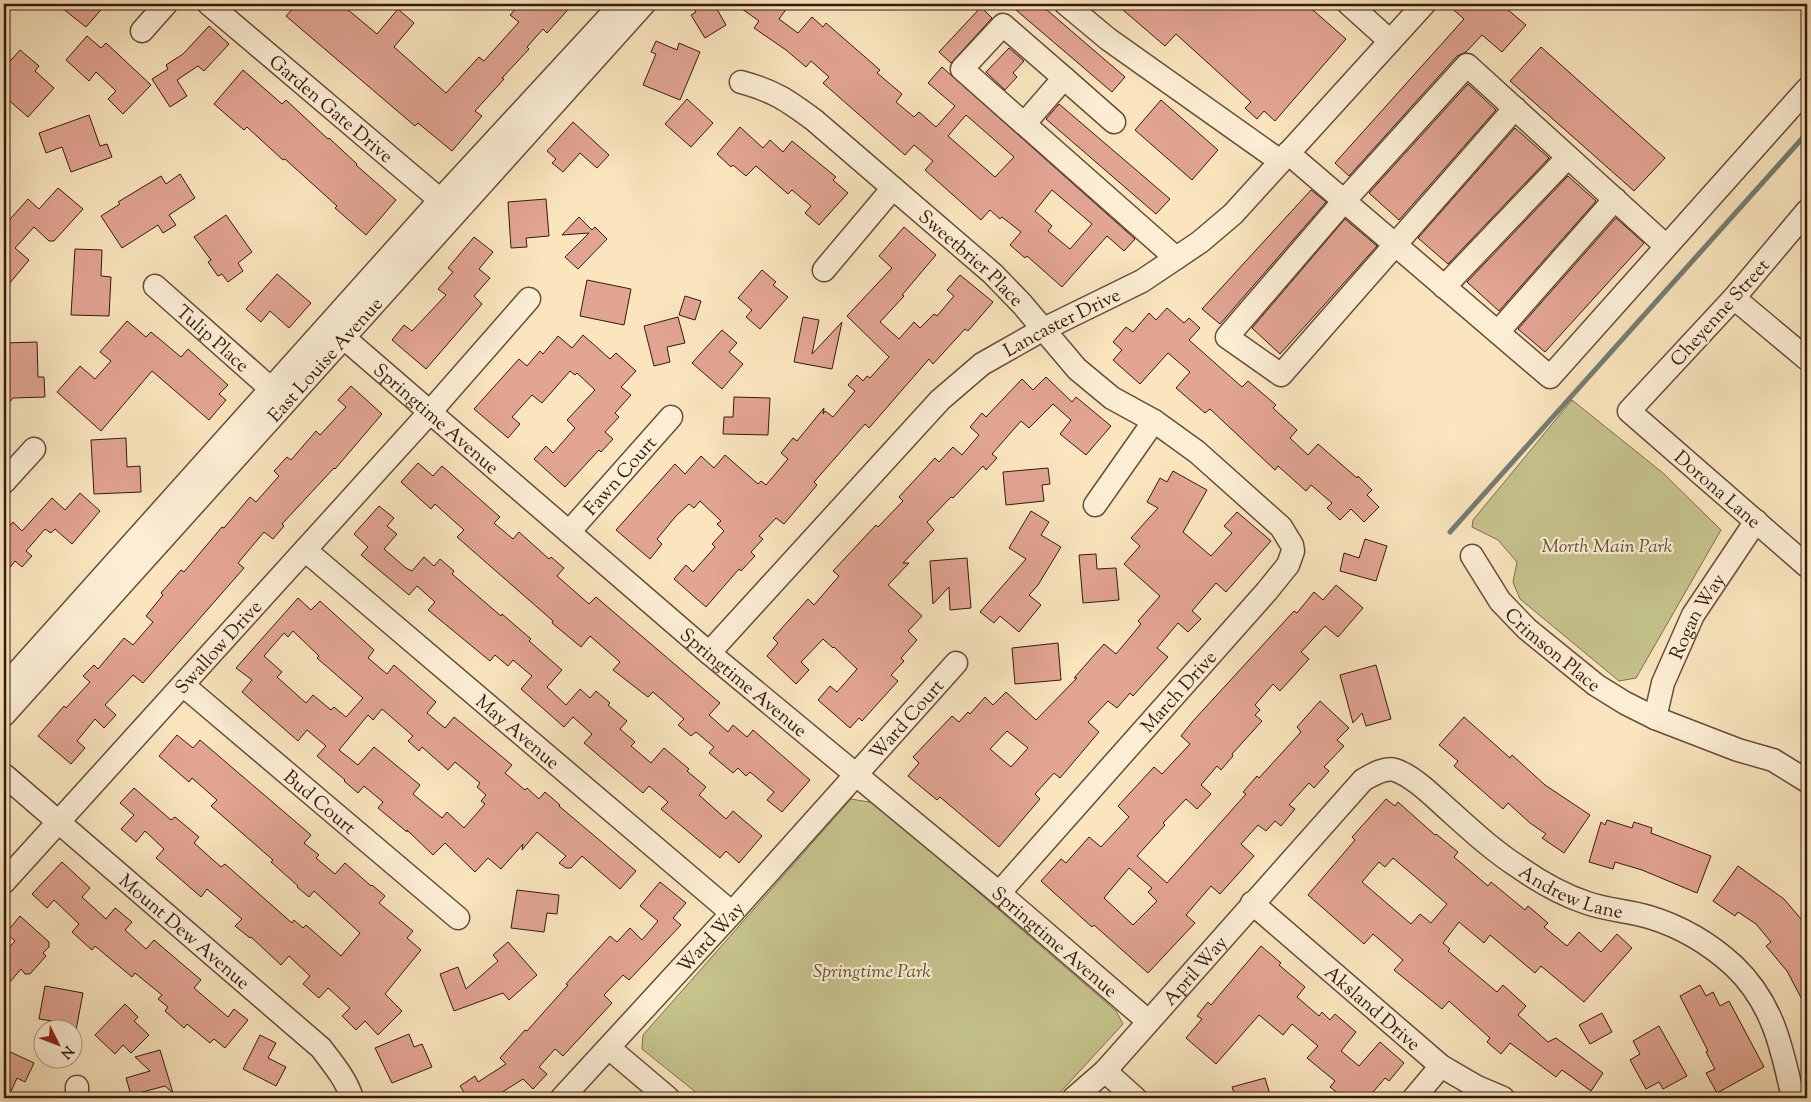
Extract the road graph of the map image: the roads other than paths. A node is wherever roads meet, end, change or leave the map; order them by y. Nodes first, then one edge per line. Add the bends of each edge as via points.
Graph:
1 (166, 4) edge
2 (208, 4) edge
3 (621, 4) edge
4 (644, 4) edge
5 (1066, 4) edge
6 (1350, 4) edge
7 (1424, 4) edge
8 (142, 31) dead end
9 (1390, 41) junction
10 (1064, 78) junction
11 (741, 82) dead end
12 (1807, 89) edge
13 (1515, 108) junction
14 (1114, 122) dead end
15 (1024, 124) junction
16 (1284, 157) junction
17 (1568, 157) junction
18 (893, 188) junction
19 (1615, 199) junction
20 (1344, 201) junction
21 (447, 207) junction
22 (1807, 211) edge
23 (1395, 245) junction
24 (1666, 246) junction
25 (1176, 258) junction
26 (824, 270) dead end
27 (155, 286) dead end
28 (1444, 287) junction
29 (1734, 298) junction
30 (529, 299) dead end
31 (1042, 330) junction
32 (1498, 332) junction
33 (343, 337) junction
34 (1807, 359) edge
35 (270, 388) junction
36 (1629, 411) joint
37 (430, 412) junction
38 (671, 418) dead end
39 (1154, 421) junction
40 (34, 449) dead end
41 (4, 482) edge
42 (1236, 487) joint
43 (1095, 505) dead end
44 (1756, 521) junction
45 (570, 532) junction
46 (305, 550) junction
47 (1472, 556) dead end
48 (1807, 566) edge
49 (709, 653) junction
50 (956, 663) dead end
51 (183, 685) junction
52 (4, 688) edge
53 (4, 714) edge
54 (1655, 718) junction
55 (4, 775) edge
56 (857, 775) junction
57 (1807, 781) edge
58 (58, 822) junction
59 (1310, 838) joint
60 (4, 882) edge
61 (999, 893) junction
62 (1252, 903) junction
63 (732, 913) junction
64 (458, 918) dead end
65 (1148, 1021) junction
66 (609, 1048) junction
67 (1441, 1066) junction
68 (1104, 1071) junction
69 (352, 1098) edge
70 (562, 1098) edge
71 (668, 1098) edge
72 (1074, 1098) edge
73 (1135, 1098) edge
74 (1414, 1098) edge
75 (1503, 1098) edge
76 (1793, 1098) edge

1 - 8 street
2 - 21 street, Garden Gate Drive
3 - 21 street, East Louise Avenue
4 - 21 street, East Louise Avenue
5 - 16 street via 1108,39
6 - 9 street
7 - 9 street, Lancaster Drive
9 - 16 street, Lancaster Drive
10 - 14 street
10 - 15 street
10 - 15 street via 1003,25 962,69
11 - 18 street, Sweetbrier Place via 784,98
12 - 24 street
13 - 17 street
13 - 20 street via 1467,65
13 - 23 street
15 - 25 street
16 - 20 street
16 - 25 street, Lancaster Drive via 1233,214
17 - 19 street
17 - 28 street
18 - 26 street
18 - 31 street, Sweetbrier Place via 993,274
19 - 24 street
19 - 32 street
20 - 23 street
20 - 23 street via 1227,337 1280,375
21 - 33 street, East Louise Avenue
21 - 35 street, East Louise Avenue
22 - 29 street, Cheyenne Street
23 - 28 street
24 - 32 street via 1550,377
25 - 31 street, Lancaster Drive via 1142,281
27 - 35 street, Tulip Place
28 - 32 street
29 - 34 street
29 - 36 street, Cheyenne Street
30 - 37 street, Swallow Drive
31 - 39 street, Sweetbrier Place via 1076,369 1112,398
31 - 49 street, Lancaster Drive via 982,364 940,400
33 - 37 street, Springtime Avenue
33 - 53 street, East Louise Avenue
35 - 52 street, East Louise Avenue
36 - 44 street, Dorona Lane
37 - 45 street, Springtime Avenue
37 - 46 street, Swallow Drive
38 - 45 street, Fawn Court
39 - 42 street, Sweetbrier Place via 1197,452
39 - 43 street
40 - 41 street
42 - 61 street, March Drive via 1281,527 1292,545 1288,565
44 - 48 street, Dorona Lane
44 - 54 street, Rogan Way via 1693,615 1662,683
45 - 49 street, Springtime Avenue
46 - 51 street, Swallow Drive
46 - 63 street, May Avenue
47 - 54 street, Crimson Place via 1500,601 1527,629 1596,685
49 - 56 street, Springtime Avenue
50 - 56 street, Ward Court
51 - 58 street, Swallow Drive
51 - 64 street, Bud Court
54 - 57 street, Crimson Place via 1773,760
55 - 58 street, Mount Dew Avenue
56 - 61 street, Springtime Avenue
56 - 63 street, Ward Way
58 - 60 street, Swallow Drive
58 - 69 street, Mount Dew Avenue via 321,1048 337,1068
59 - 62 street, April Way
59 - 76 street, Andrew Lane via 1363,780 1382,770 1394,770 1418,783 1482,840 1542,883 1587,903 1666,923 1710,945 1754,989 1773,1022
61 - 65 street, Springtime Avenue
62 - 65 street, April Way
62 - 67 street, Aksland Drive
63 - 66 street, Ward Way
65 - 68 street, April Way
66 - 70 street, Ward Way
66 - 71 street
67 - 74 street
67 - 75 street, Aksland Drive via 1478,1088
68 - 72 street, April Way
68 - 73 street

